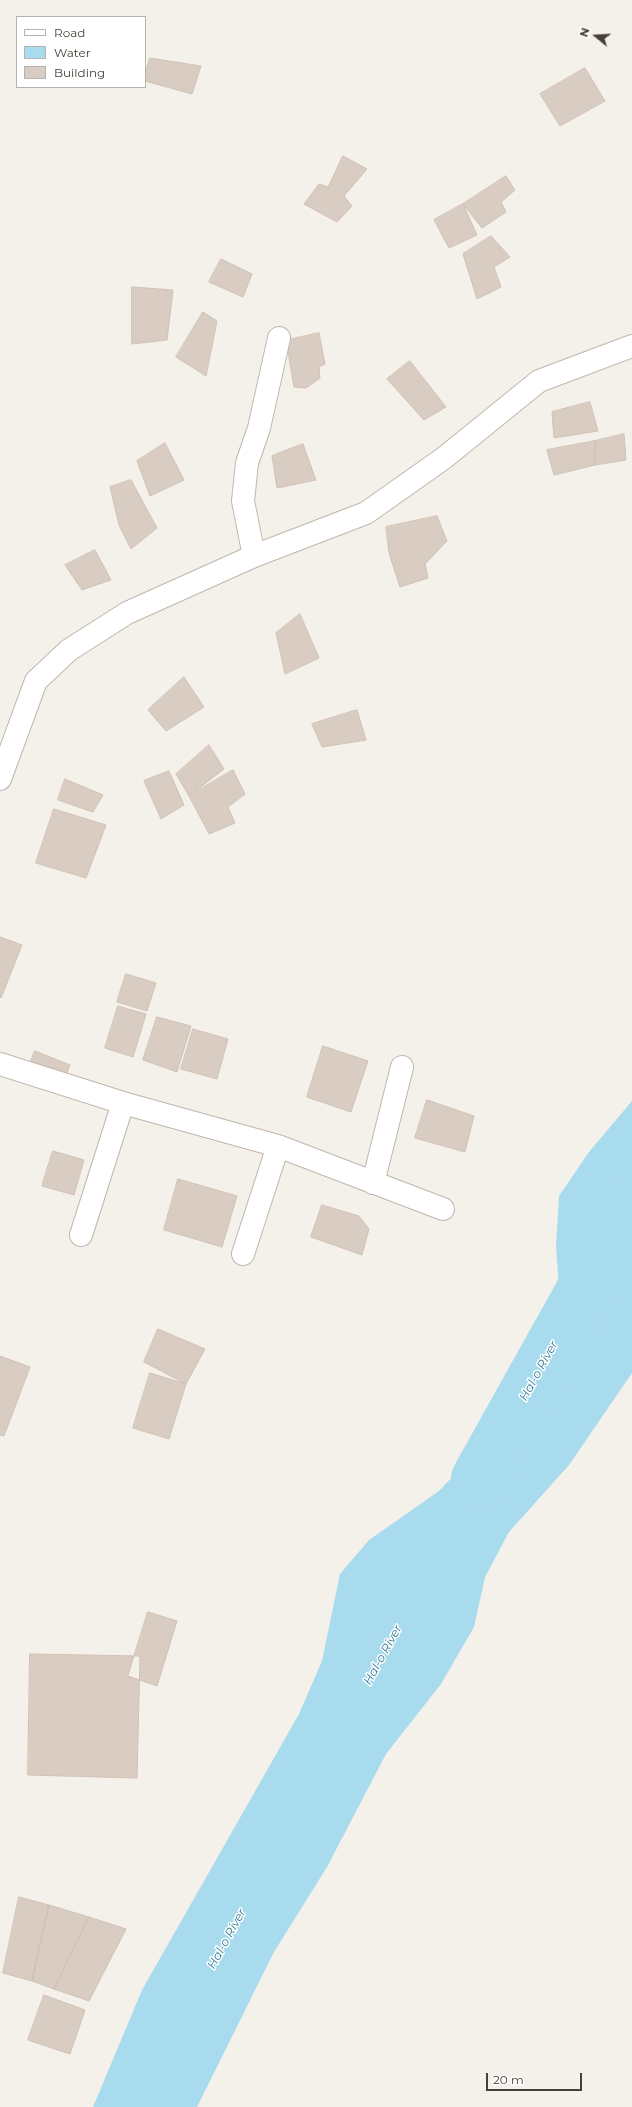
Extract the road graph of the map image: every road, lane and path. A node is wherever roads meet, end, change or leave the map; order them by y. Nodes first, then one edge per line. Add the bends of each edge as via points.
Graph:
1 (279, 338) dead end
2 (632, 346) edge
3 (254, 556) junction
4 (0, 779) edge
5 (0, 1064) edge
6 (402, 1067) dead end
7 (123, 1103) junction
8 (278, 1146) junction
9 (373, 1183) junction
10 (443, 1209) dead end
11 (81, 1235) dead end
12 (243, 1254) dead end

1 - 3 street via 259,428 247,463 243,501
2 - 3 street via 539,381 444,458 366,514
3 - 4 street via 127,613 69,650 36,681
5 - 7 street
6 - 9 street
7 - 8 street
7 - 11 street
8 - 9 street
8 - 12 street
9 - 10 street

